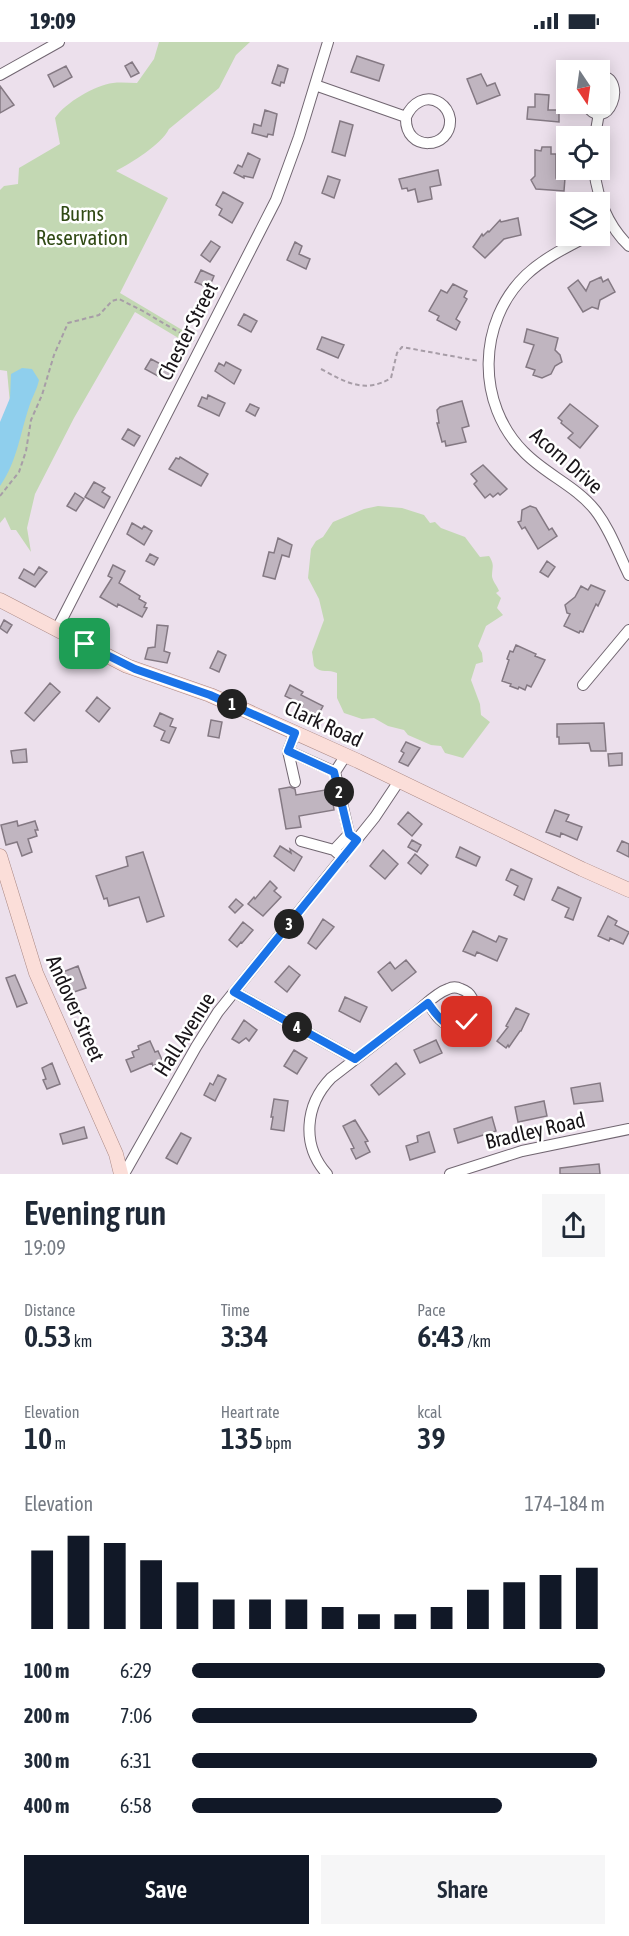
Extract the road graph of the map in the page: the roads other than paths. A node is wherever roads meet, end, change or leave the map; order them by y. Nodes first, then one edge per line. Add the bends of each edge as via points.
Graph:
1 (59, 42) edge
2 (328, 42) edge
3 (0, 75) edge
4 (610, 79) edge
5 (315, 86) junction
6 (610, 111) edge
7 (406, 117) junction
8 (610, 230) edge
9 (570, 246) edge
10 (629, 246) edge
11 (629, 575) edge
12 (0, 600) edge
13 (57, 629) junction
14 (629, 630) edge
15 (583, 685) dead end
16 (295, 733) junction
17 (288, 751) junction
18 (345, 756) junction
19 (334, 772) junction
20 (399, 781) junction
21 (295, 782) dead end
22 (353, 837) junction
23 (302, 842) dead end
24 (338, 854) junction
25 (0, 856) edge
26 (629, 890) edge
27 (234, 992) junction
28 (428, 1003) dead end
29 (355, 1059) junction
30 (629, 1129) edge
31 (122, 1174) edge
32 (327, 1174) edge
33 (450, 1174) edge

1 - 3 street
2 - 5 street, Chester Street
4 - 6 street via 618,84 621,97
5 - 7 street
5 - 13 street, Chester Street via 276,200
7 - 7 street via 414,104 434,100 446,109 450,122 439,140 425,143 412,137
8 - 10 street
9 - 11 street, Acorn Drive via 539,264 515,286 491,335 488,378 493,400 510,436 524,453 596,511
12 - 13 main road, Clark Road
13 - 16 main road, Clark Road via 127,666 210,695
14 - 15 street
16 - 17 street
16 - 18 main road, Clark Road
17 - 19 street
17 - 21 street
18 - 19 street
18 - 20 main road, Clark Road
19 - 22 street
20 - 22 street, Hall Avenue
20 - 26 main road, Clark Road
22 - 24 street, Hall Avenue
23 - 24 street
24 - 27 street, Hall Avenue
25 - 31 main road, Andover Street via 36,973
27 - 29 street
27 - 31 street, Hall Avenue via 196,1047
28 - 29 street
29 - 32 street via 325,1085 312,1109 311,1145
30 - 33 street, Bradley Road via 522,1151

